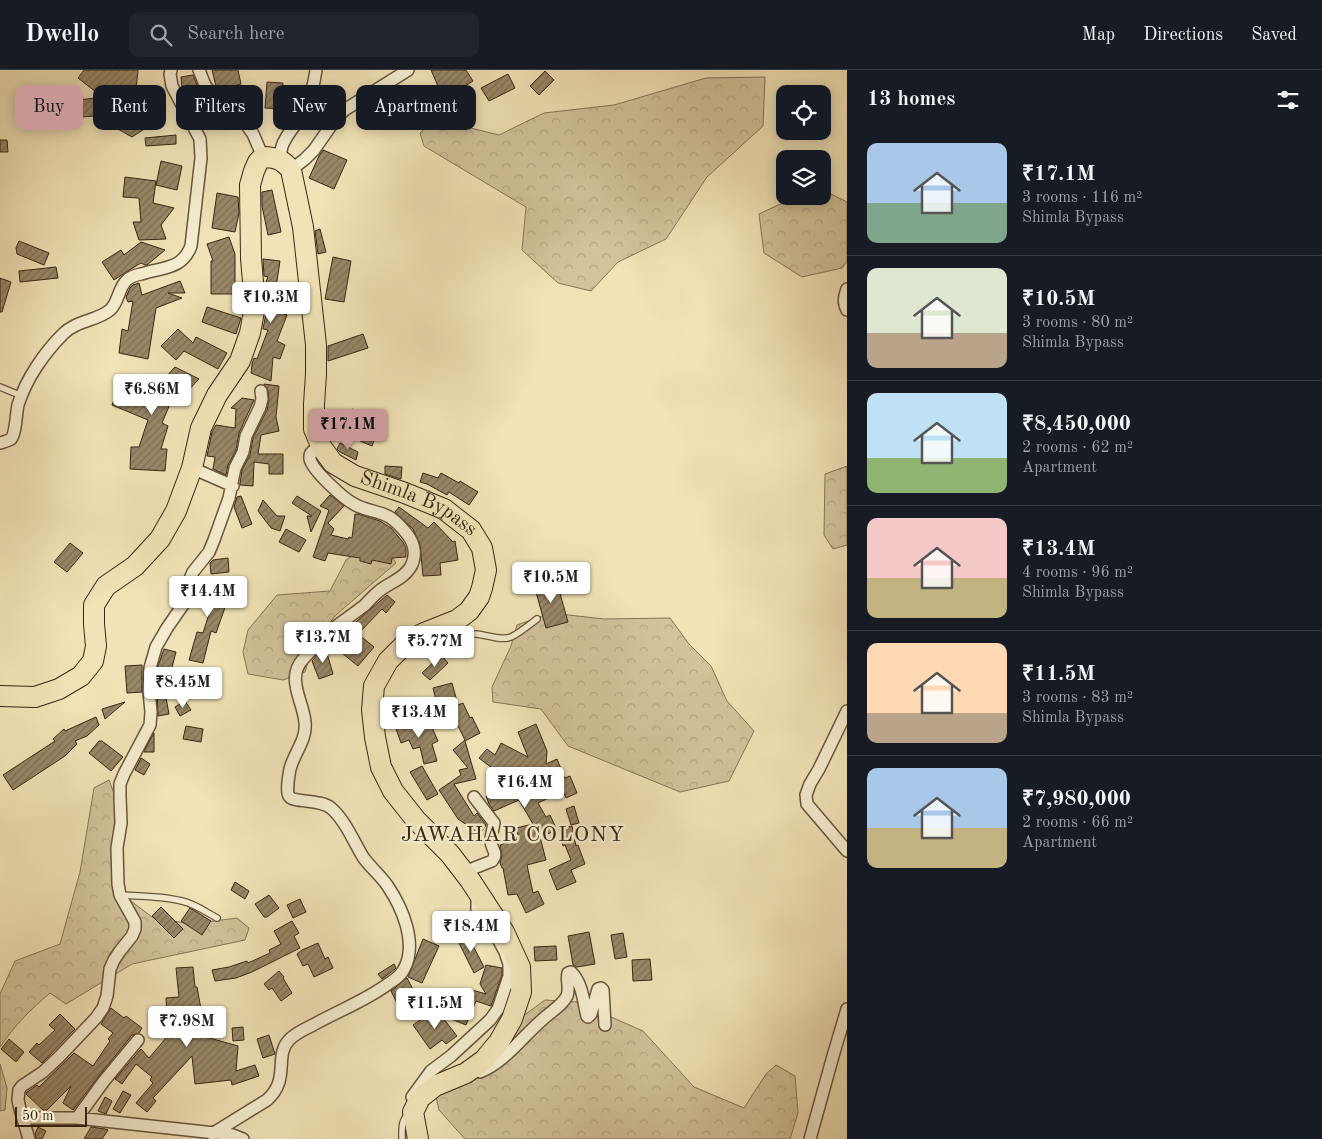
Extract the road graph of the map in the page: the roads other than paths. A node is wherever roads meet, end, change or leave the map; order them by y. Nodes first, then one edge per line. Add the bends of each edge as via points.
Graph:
1 (171, 70) edge
2 (199, 70) edge
3 (316, 70) edge
4 (408, 70) edge
5 (263, 157) junction
6 (288, 166) junction
7 (847, 289) edge
8 (847, 310) edge
9 (0, 387) edge
10 (262, 391) dead end
11 (22, 396) junction
12 (0, 443) edge
13 (322, 448) junction
14 (192, 468) junction
15 (232, 486) junction
16 (537, 620) dead end
17 (424, 633) junction
18 (0, 696) edge
19 (847, 711) edge
20 (474, 797) dead end
21 (847, 851) edge
22 (464, 872) junction
23 (477, 892) junction
24 (120, 895) junction
25 (217, 918) dead end
26 (847, 1008) edge
27 (606, 1025) dead end
28 (138, 1040) dead end
29 (466, 1073) junction
30 (413, 1112) junction
31 (24, 1118) junction
32 (77, 1118) junction
33 (212, 1134) junction
34 (29, 1139) edge
35 (243, 1139) edge
36 (402, 1139) edge
37 (418, 1139) edge
38 (810, 1139) edge

1 - 11 street via 172,86 200,140 201,158 189,253 174,266 127,280 109,312 64,332 40,363
2 - 5 street via 216,100 249,127
3 - 6 street via 310,98 282,145 280,153
4 - 6 street via 346,109 305,159
5 - 6 highway via 272,157
5 - 14 highway via 250,185 255,306 250,334 240,361 217,395 201,428
6 - 13 highway, Shimla Bypass via 303,227 315,336 314,429
7 - 8 street via 844,296
9 - 11 lane
10 - 15 street via 260,407 246,436
11 - 12 street via 14,432 11,438
13 - 17 highway, Shimla Bypass via 333,463 355,476 444,508 471,530 482,548 486,570 479,597 457,620
13 - 33 street via 311,454 310,460 315,468 353,504 391,518 400,526 410,538 414,559 401,577 379,590 301,660 295,684 305,722 305,735 290,770 288,792 292,799 325,804 340,819 394,897 408,934 409,960 395,980 287,1041 279,1085 274,1094
14 - 15 street
14 - 18 highway via 176,511 160,539 135,566 106,586 94,605 96,646 93,661 82,676 35,697
15 - 24 street via 209,552 193,572 187,599 156,647 150,668 150,725 120,784 117,863
16 - 17 lane via 510,637 476,634 436,639
17 - 22 highway, Shimla Bypass via 405,644 388,662 374,686 375,737 381,767 393,791
19 - 21 street via 806,795 807,804
20 - 22 street via 494,823 491,842 496,854 492,862
22 - 23 highway, Shimla Bypass
23 - 29 highway, Shimla Bypass via 504,932 520,966 521,992 512,1019 499,1042 484,1060
23 - 30 street via 477,914 505,952 508,976 498,1009 490,1020 431,1071 409,1101
24 - 25 lane via 184,901
24 - 31 street via 135,922 135,929 110,969 103,1008 59,1058 19,1090 18,1100
26 - 38 street
27 - 29 street via 603,990 598,989 591,1014 587,1016 580,985 573,973 568,973 568,991 561,1004 491,1066 482,1072
28 - 32 street
29 - 30 highway, Shimla Bypass via 435,1086 420,1098
30 - 36 lane via 404,1119
30 - 37 highway
31 - 32 street
31 - 34 street
32 - 33 street
33 - 35 street

